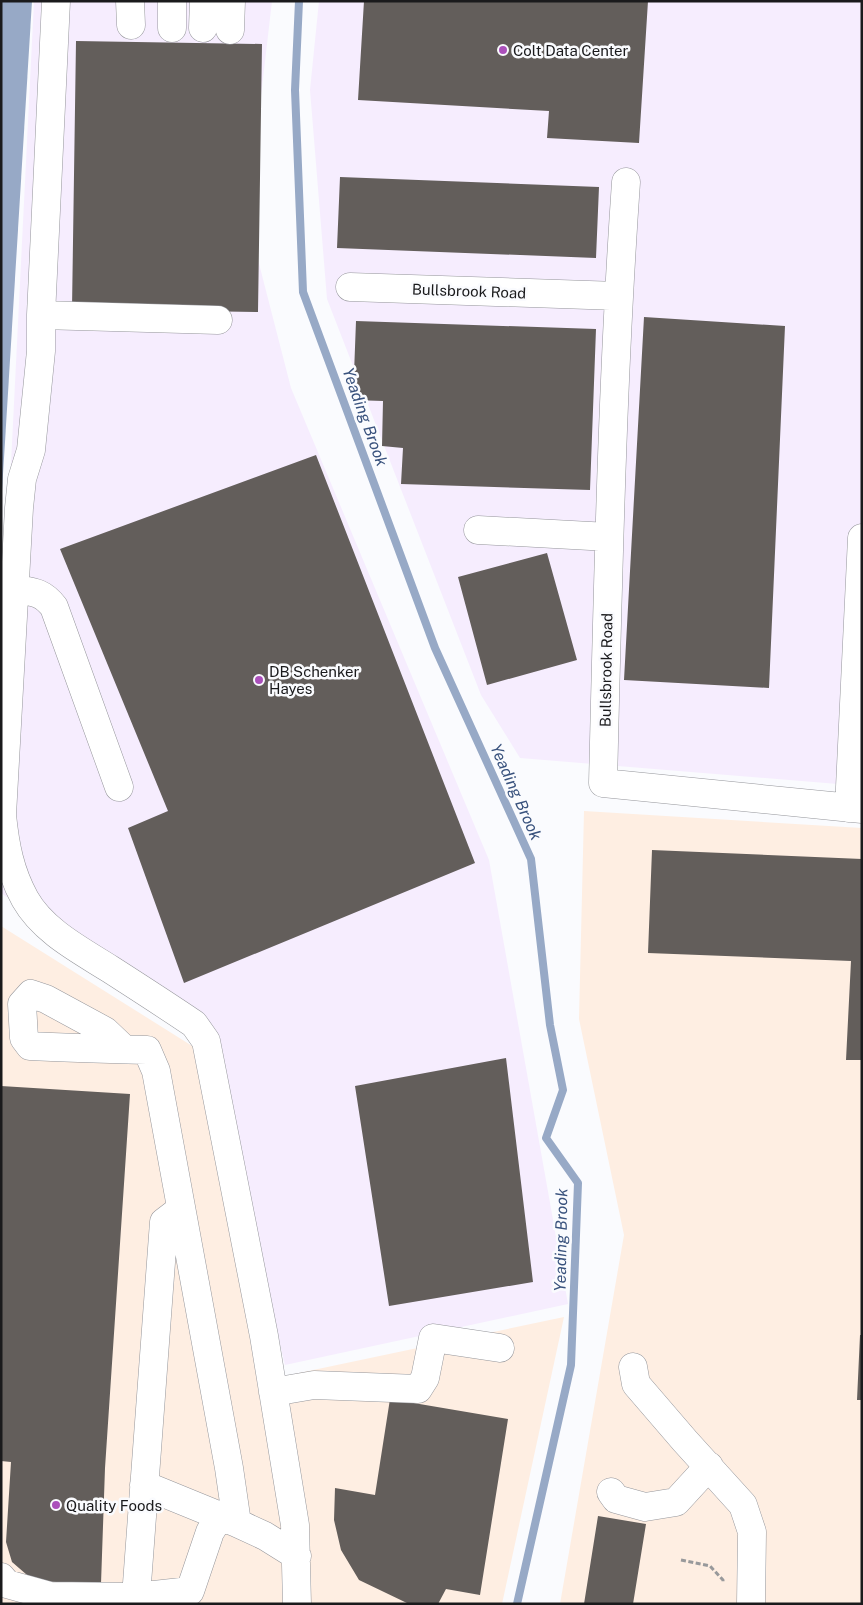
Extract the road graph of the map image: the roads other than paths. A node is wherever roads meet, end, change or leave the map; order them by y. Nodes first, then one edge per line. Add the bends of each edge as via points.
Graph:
1 (56, 1) edge
2 (231, 1) edge
3 (230, 30) dead end
4 (626, 182) dead end
5 (350, 287) dead end
6 (618, 296) junction
7 (42, 315) junction
8 (218, 320) dead end
9 (478, 530) dead end
10 (608, 537) junction
11 (862, 538) edge
12 (14, 589) junction
13 (119, 787) dead end
14 (855, 808) edge
15 (124, 1050) dead end
16 (181, 1209) junction
17 (194, 1284) junction
18 (160, 1290) junction
19 (500, 1348) dead end
20 (633, 1367) dead end
21 (273, 1392) junction
22 (709, 1466) junction
23 (144, 1485) junction
24 (611, 1492) dead end
25 (228, 1520) junction
26 (297, 1556) junction
27 (1, 1577) edge
28 (136, 1597) junction
29 (750, 1603) edge
30 (297, 1604) edge

1 - 7 street
2 - 3 street
4 - 6 street, Bullsbrook Road
5 - 6 street, Bullsbrook Road
6 - 10 street, Bullsbrook Road
7 - 8 street
7 - 12 street via 30,450 19,508
9 - 10 street
10 - 14 street, Bullsbrook Road via 603,783
11 - 14 street
12 - 13 street via 37,592 54,607
12 - 21 street via 2,815 4,844 11,870 26,900 42,921 66,941 194,1024 206,1041
15 - 16 street via 147,1050 156,1071
16 - 17 street
16 - 18 street via 164,1222
17 - 18 street
17 - 25 street via 229,1468
18 - 23 street
19 - 21 street via 433,1338 425,1378 418,1388 314,1385
20 - 22 street via 636,1384
21 - 26 street via 295,1525
22 - 24 street via 676,1502 645,1506 616,1499
22 - 29 street via 743,1505 752,1532
23 - 25 street
23 - 28 street
25 - 26 street via 265,1536
25 - 28 street via 210,1532 190,1591
26 - 30 street
27 - 28 street via 7,1584 50,1596

